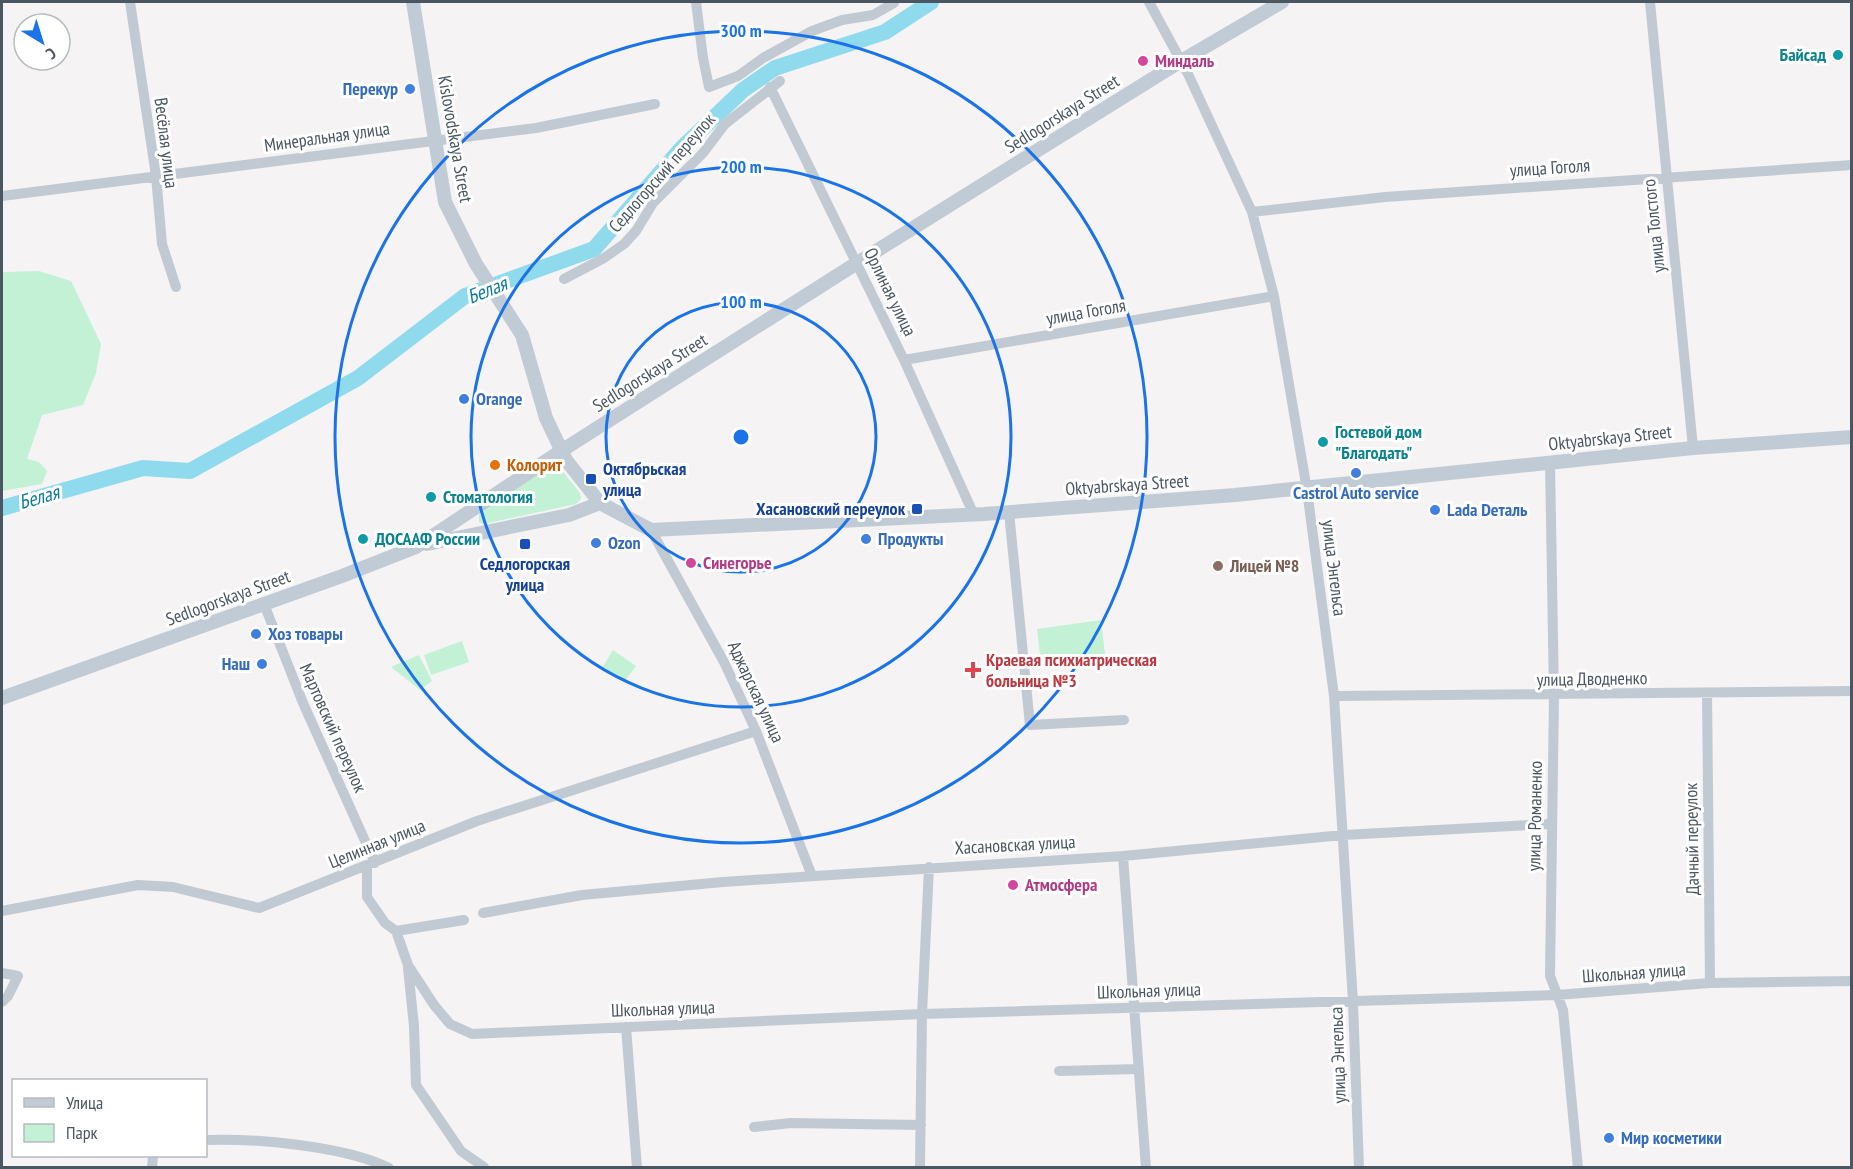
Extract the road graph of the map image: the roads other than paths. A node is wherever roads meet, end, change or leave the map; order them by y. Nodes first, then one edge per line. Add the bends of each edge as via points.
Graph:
1 (130, 2) edge
2 (413, 2) edge
3 (696, 2) edge
4 (1149, 2) edge
5 (1282, 2) edge
6 (1650, 2) edge
7 (894, 3) edge
8 (1181, 61) junction
9 (780, 81) dead end
10 (770, 87) junction
11 (655, 104) dead end
12 (435, 139) junction
13 (1851, 165) edge
14 (156, 176) junction
15 (1666, 176) junction
16 (2, 196) edge
17 (1252, 212) junction
18 (857, 263) junction
19 (564, 279) dead end
20 (176, 287) dead end
21 (1274, 296) junction
22 (904, 360) junction
23 (1851, 437) edge
24 (1693, 448) junction
25 (561, 451) junction
26 (1550, 462) junction
27 (1307, 490) junction
28 (600, 503) junction
29 (1009, 512) junction
30 (974, 515) junction
31 (651, 530) junction
32 (416, 547) junction
33 (264, 604) junction
34 (1851, 691) edge
35 (1707, 693) junction
36 (1334, 696) junction
37 (1554, 696) junction
38 (2, 698) edge
39 (1124, 720) dead end
40 (756, 731) junction
41 (1550, 824) junction
42 (1343, 835) junction
43 (1123, 856) junction
44 (371, 865) junction
45 (929, 867) junction
46 (812, 876) junction
47 (2, 911) edge
48 (483, 913) dead end
49 (464, 920) dead end
50 (396, 931) junction
51 (408, 965) junction
52 (2, 973) edge
53 (1851, 981) edge
54 (1710, 983) junction
55 (1557, 995) junction
56 (2, 1002) edge
57 (1353, 1002) junction
58 (1136, 1008) junction
59 (921, 1014) junction
60 (450, 1024) joint
61 (626, 1027) junction
62 (1140, 1069) junction
63 (1059, 1071) dead end
64 (921, 1125) junction
65 (754, 1127) dead end
66 (207, 1140) edge
67 (388, 1167) edge
68 (484, 1167) edge
69 (637, 1167) edge
70 (920, 1167) edge
71 (1146, 1167) edge
72 (1359, 1167) edge
73 (1578, 1167) edge

1 - 14 street, Весёлая улица
2 - 12 main road, Kislovodskaya Street
3 - 7 street via 709,87 738,76 812,32 842,20 873,15
4 - 8 street, улица Энгельса
5 - 8 main road, Sedlogorskaya Street
6 - 15 street, улица Толстого
8 - 17 street, улица Энгельса
8 - 18 main road, Sedlogorskaya Street
9 - 10 street, Седлогорский переулок
10 - 18 street, Орлиная улица
10 - 19 street, Седлогорский переулок via 725,124 703,153 653,203 624,244
11 - 12 street, Минеральная улица via 536,128
12 - 14 street, Минеральная улица
12 - 25 main road, Kislovodskaya Street via 445,202 476,264 522,335 546,418
13 - 15 street, улица Гоголя
14 - 16 street, Минеральная улица
14 - 20 street, Весёлая улица via 162,244
15 - 17 street, улица Гоголя via 1385,197
15 - 24 street, улица Толстого
17 - 21 street, улица Энгельса
18 - 22 street, Орлиная улица
18 - 25 main road, Sedlogorskaya Street
21 - 22 street, улица Гоголя
21 - 27 street, улица Энгельса
22 - 30 street, Орлиная улица
23 - 24 main road, Oktyabrskaya Street
24 - 26 main road, Oktyabrskaya Street
25 - 28 main road
25 - 32 main road, Sedlogorskaya Street
26 - 27 main road, Oktyabrskaya Street
26 - 37 street, улица Романенко
27 - 29 main road, Oktyabrskaya Street
27 - 36 street, улица Энгельса
28 - 31 main road
28 - 32 main road via 569,515
29 - 30 main road, Oktyabrskaya Street
29 - 39 street via 1030,724
30 - 31 main road, Oktyabrskaya Street
31 - 40 street, Аджарская улица via 724,662
32 - 33 main road, Sedlogorskaya Street
33 - 38 main road, Sedlogorskaya Street
33 - 44 street, Мартовский переулок
34 - 35 street, улица Дводненко
35 - 37 street, улица Дводненко
35 - 54 street, Дачный переулок
36 - 37 street, улица Дводненко
36 - 42 street, улица Энгельса
37 - 41 street, улица Романенко
40 - 44 street, Целинная улица via 477,821
40 - 46 street, Аджарская улица
41 - 42 street, Хасановская улица
41 - 55 street, улица Романенко via 1550,976
42 - 43 street, Хасановская улица
42 - 57 street, улица Энгельса
43 - 45 street, Хасановская улица
43 - 58 street
44 - 47 street, Целинная улица via 259,908 173,887 138,885
44 - 50 street, Мартовский переулок via 367,897 385,923
45 - 46 street, Хасановская улица
45 - 59 street
46 - 48 street, Хасановская улица via 582,895
49 - 50 street
50 - 51 street, Мартовский переулок
51 - 60 street, Мартовский переулок
51 - 68 street, Мартовский переулок via 417,1085 461,1150
52 - 56 street via 18,976
53 - 54 street, Школьная улица
54 - 55 street, Школьная улица
55 - 57 street, Школьная улица
55 - 73 street, улица Романенко via 1565,1021
57 - 58 street, Школьная улица
57 - 72 street, улица Энгельса
58 - 59 street, Школьная улица
58 - 62 street
59 - 61 street, Школьная улица
59 - 64 street
60 - 61 street, Школьная улица via 472,1034
61 - 69 street
62 - 63 street
62 - 71 street
64 - 65 street via 791,1123
64 - 70 street
66 - 67 street via 272,1143 351,1155

